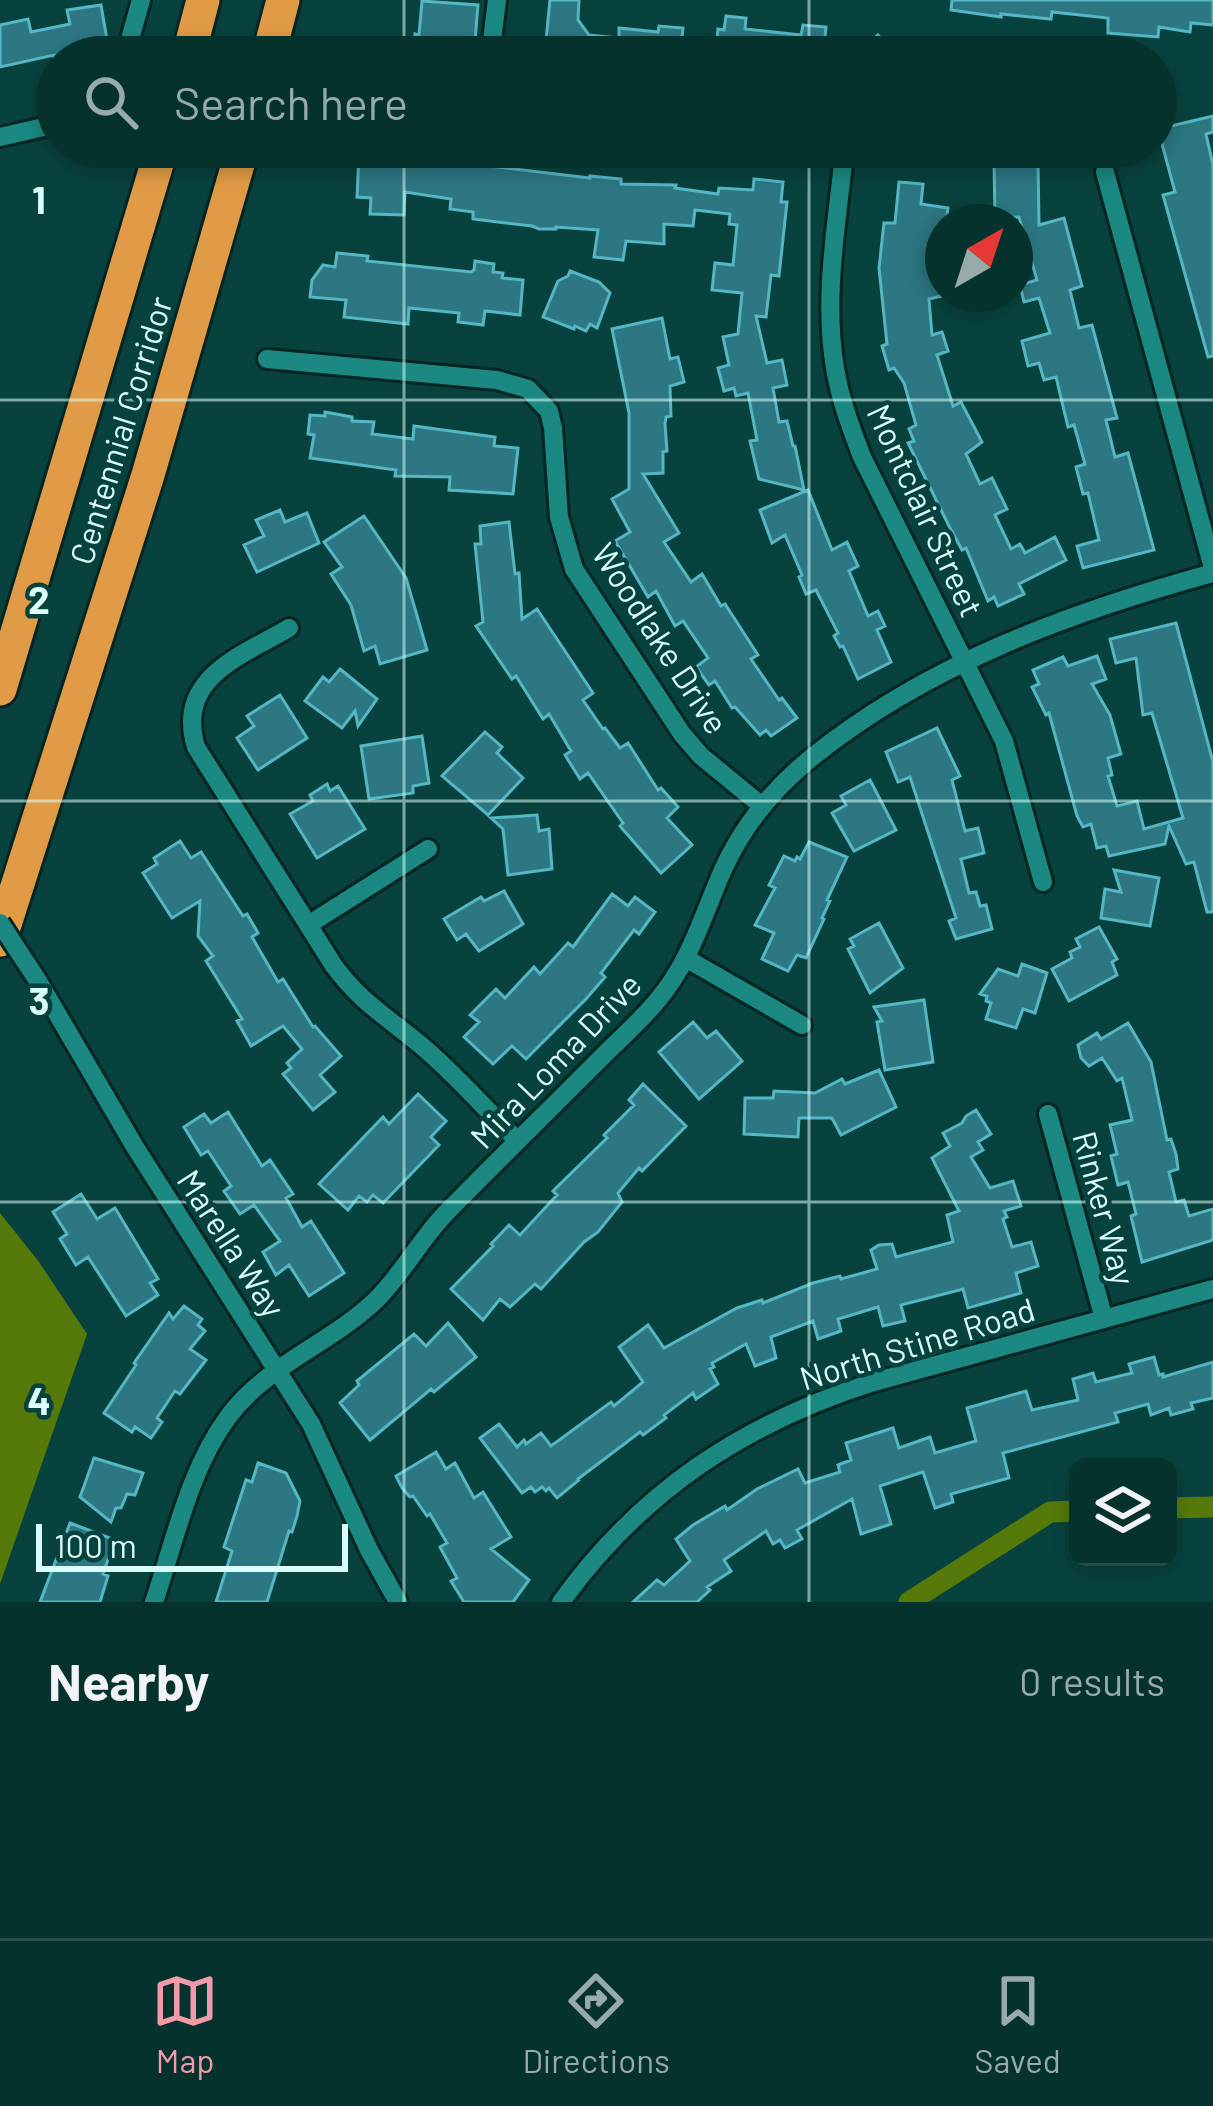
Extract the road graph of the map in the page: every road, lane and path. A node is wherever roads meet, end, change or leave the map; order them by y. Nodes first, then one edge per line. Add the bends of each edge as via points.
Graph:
1 (141, 0) edge
2 (203, 0) edge
3 (283, 0) edge
4 (497, 0) edge
5 (131, 36) edge
6 (194, 36) edge
7 (274, 36) edge
8 (493, 36) edge
9 (36, 129) edge
10 (0, 137) edge
11 (156, 168) edge
12 (237, 168) edge
13 (843, 168) edge
14 (1105, 172) dead end
15 (267, 359) dead end
16 (1213, 570) edge
17 (289, 628) dead end
18 (965, 662) junction
19 (0, 689) edge
20 (762, 806) junction
21 (428, 849) dead end
22 (1043, 882) dead end
23 (0, 923) edge
24 (308, 926) junction
25 (0, 940) edge
26 (687, 959) junction
27 (802, 1025) dead end
28 (1048, 1114) dead end
29 (518, 1142) junction
30 (1213, 1289) edge
31 (1105, 1318) junction
32 (278, 1370) junction
33 (154, 1602) edge
34 (398, 1602) edge
35 (561, 1602) edge

1 - 5 street
2 - 6 highway
3 - 7 highway
4 - 8 street
9 - 10 street
11 - 19 highway, Centennial Corridor
12 - 25 highway, Centennial Corridor
13 - 18 street, Montclair Street via 830,289 846,413
14 - 16 street
15 - 20 street, Woodlake Drive via 497,380 540,398 553,428 559,517 574,569 682,734
16 - 18 street, Mira Loma Drive
17 - 24 street via 212,676 190,722 196,746
18 - 20 street, Mira Loma Drive via 815,755
18 - 22 street, Montclair Street via 1004,741
20 - 26 street, Mira Loma Drive via 722,872
21 - 24 street
23 - 32 street, Marella Way, bridge
24 - 29 street via 352,989
26 - 27 street
26 - 29 street, Mira Loma Drive via 657,1002
28 - 31 street, Rinker Way
29 - 32 street, Mira Loma Drive via 440,1219 377,1298
30 - 31 street, North Stine Road
31 - 35 street, North Stine Road via 874,1382 772,1420 649,1503
32 - 33 street, Mira Loma Drive via 211,1442
32 - 34 street, Marella Way

